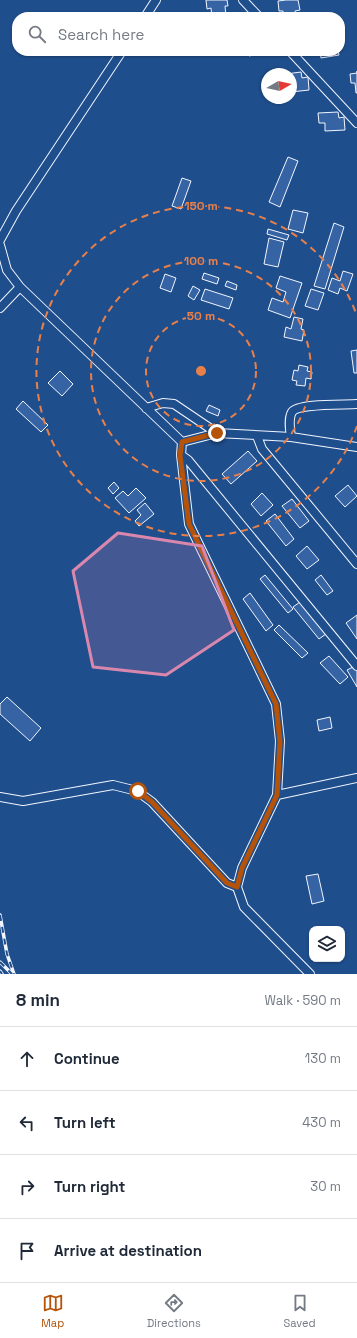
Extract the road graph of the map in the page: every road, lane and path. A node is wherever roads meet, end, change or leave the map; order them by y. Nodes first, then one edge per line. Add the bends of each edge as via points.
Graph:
1 (156, 0) edge
2 (243, 0) edge
3 (148, 12) edge
4 (254, 12) edge
5 (119, 56) edge
6 (295, 56) edge
7 (357, 123) edge
8 (0, 240) edge
9 (0, 245) edge
10 (20, 287) junction
11 (0, 308) edge
12 (357, 404) edge
13 (146, 408) junction
14 (217, 433) junction
15 (257, 436) junction
16 (291, 437) junction
17 (182, 442) junction
18 (357, 446) edge
19 (180, 455) junction
20 (357, 564) edge
21 (357, 666) edge
22 (357, 778) edge
23 (277, 795) junction
24 (0, 797) edge
25 (237, 887) junction
26 (310, 974) edge

1 - 3 street
2 - 4 street
5 - 8 street via 16,211
6 - 7 street
9 - 10 street via 6,270
10 - 11 street
10 - 13 street
12 - 16 street via 304,407 295,410 290,419
13 - 14 street via 174,404
13 - 17 street
14 - 15 street
14 - 17 street
15 - 16 street
15 - 20 street via 262,449
16 - 18 street
17 - 19 street
19 - 21 street via 188,460
19 - 23 street via 189,524 276,704 280,742
22 - 23 street
23 - 25 street via 242,868
24 - 25 street via 23,801 113,785 138,791 152,802 227,883
25 - 26 street via 244,907

